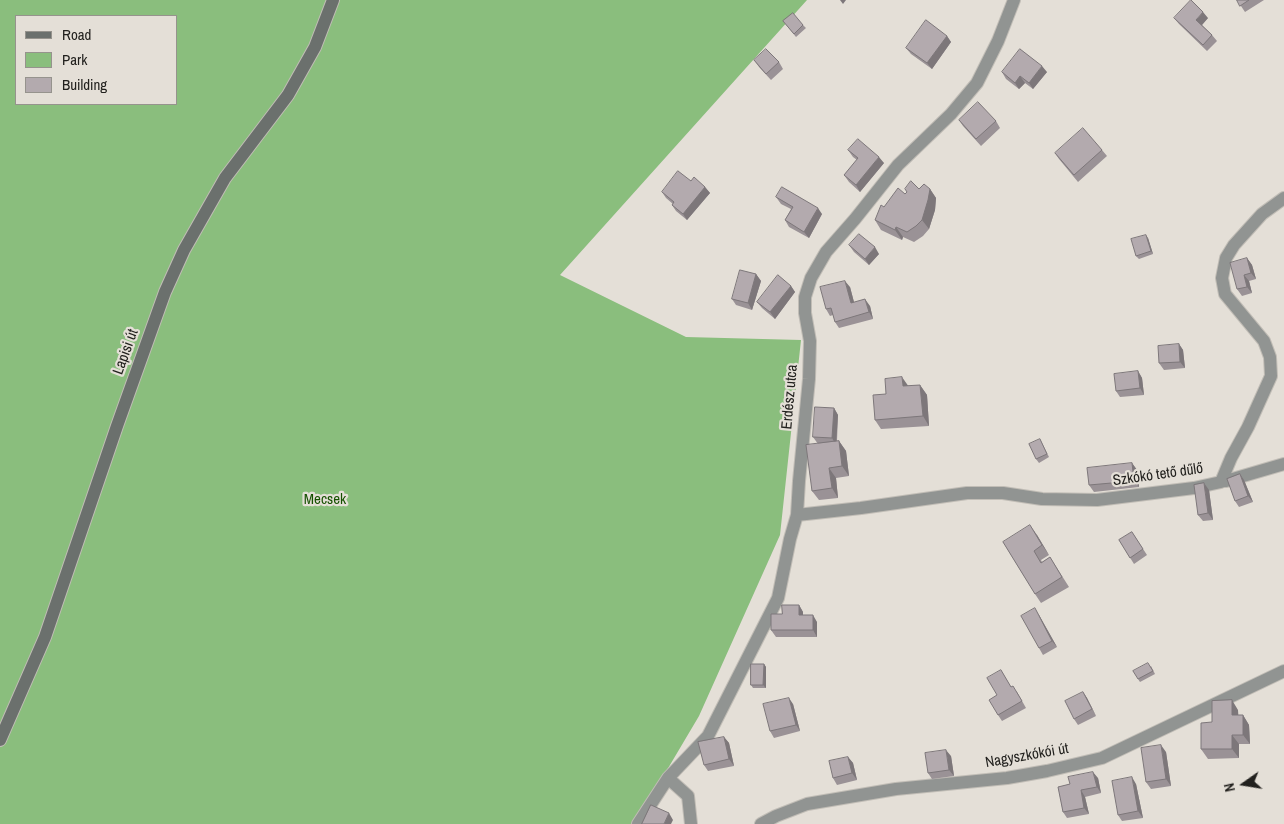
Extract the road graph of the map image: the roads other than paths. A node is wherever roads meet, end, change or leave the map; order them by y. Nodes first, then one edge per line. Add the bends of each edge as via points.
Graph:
1 (333, 0) edge
2 (1014, 0) edge
3 (1284, 198) edge
4 (1284, 464) edge
5 (1221, 482) junction
6 (797, 515) junction
7 (1284, 671) edge
8 (0, 740) edge
9 (668, 778) junction
10 (638, 824) edge
11 (691, 824) edge
12 (762, 824) edge

1 - 8 street, Lapisi út via 315,47 288,95 225,178 184,250 165,292 45,637
2 - 6 street, Erdész utca via 977,83 951,114 898,165 826,252 811,278 805,297 810,379
3 - 5 street, Szkókó tető dűlő via 1262,214 1226,258 1222,278 1225,294 1264,342 1270,357 1271,376
4 - 5 street
5 - 6 street, Szkókó tető dűlő via 1097,500 967,493
6 - 9 street, Erdész utca via 778,598 708,736
7 - 12 street, Nagyszkókói út via 1102,758 1007,778 896,789 807,804
9 - 10 street, Erdész utca
9 - 11 street via 688,796

